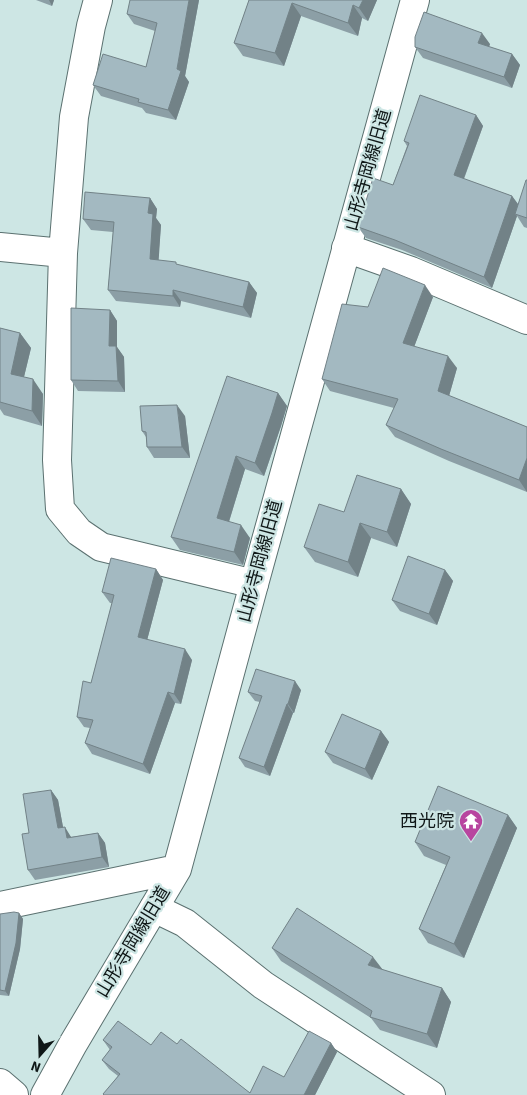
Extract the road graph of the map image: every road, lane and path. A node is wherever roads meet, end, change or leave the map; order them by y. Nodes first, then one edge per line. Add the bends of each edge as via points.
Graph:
1 (98, 0) edge
2 (415, 0) edge
3 (0, 247) edge
4 (346, 248) junction
5 (63, 253) junction
6 (527, 320) edge
7 (254, 584) junction
8 (177, 869) junction
9 (0, 906) edge
10 (154, 908) junction
11 (0, 1083) edge
12 (14, 1095) edge
13 (45, 1095) edge
14 (431, 1095) edge

1 - 5 street via 74,117
2 - 4 street, 山形寺岡線旧道
3 - 5 street
4 - 6 street via 411,271
4 - 7 street, 山形寺岡線旧道
5 - 7 street via 57,460 60,510 79,532 101,547
7 - 8 street, 山形寺岡線旧道
8 - 9 street
8 - 10 street, 山形寺岡線旧道
10 - 13 street, 山形寺岡線旧道
10 - 14 street via 185,923 262,985
11 - 12 street

